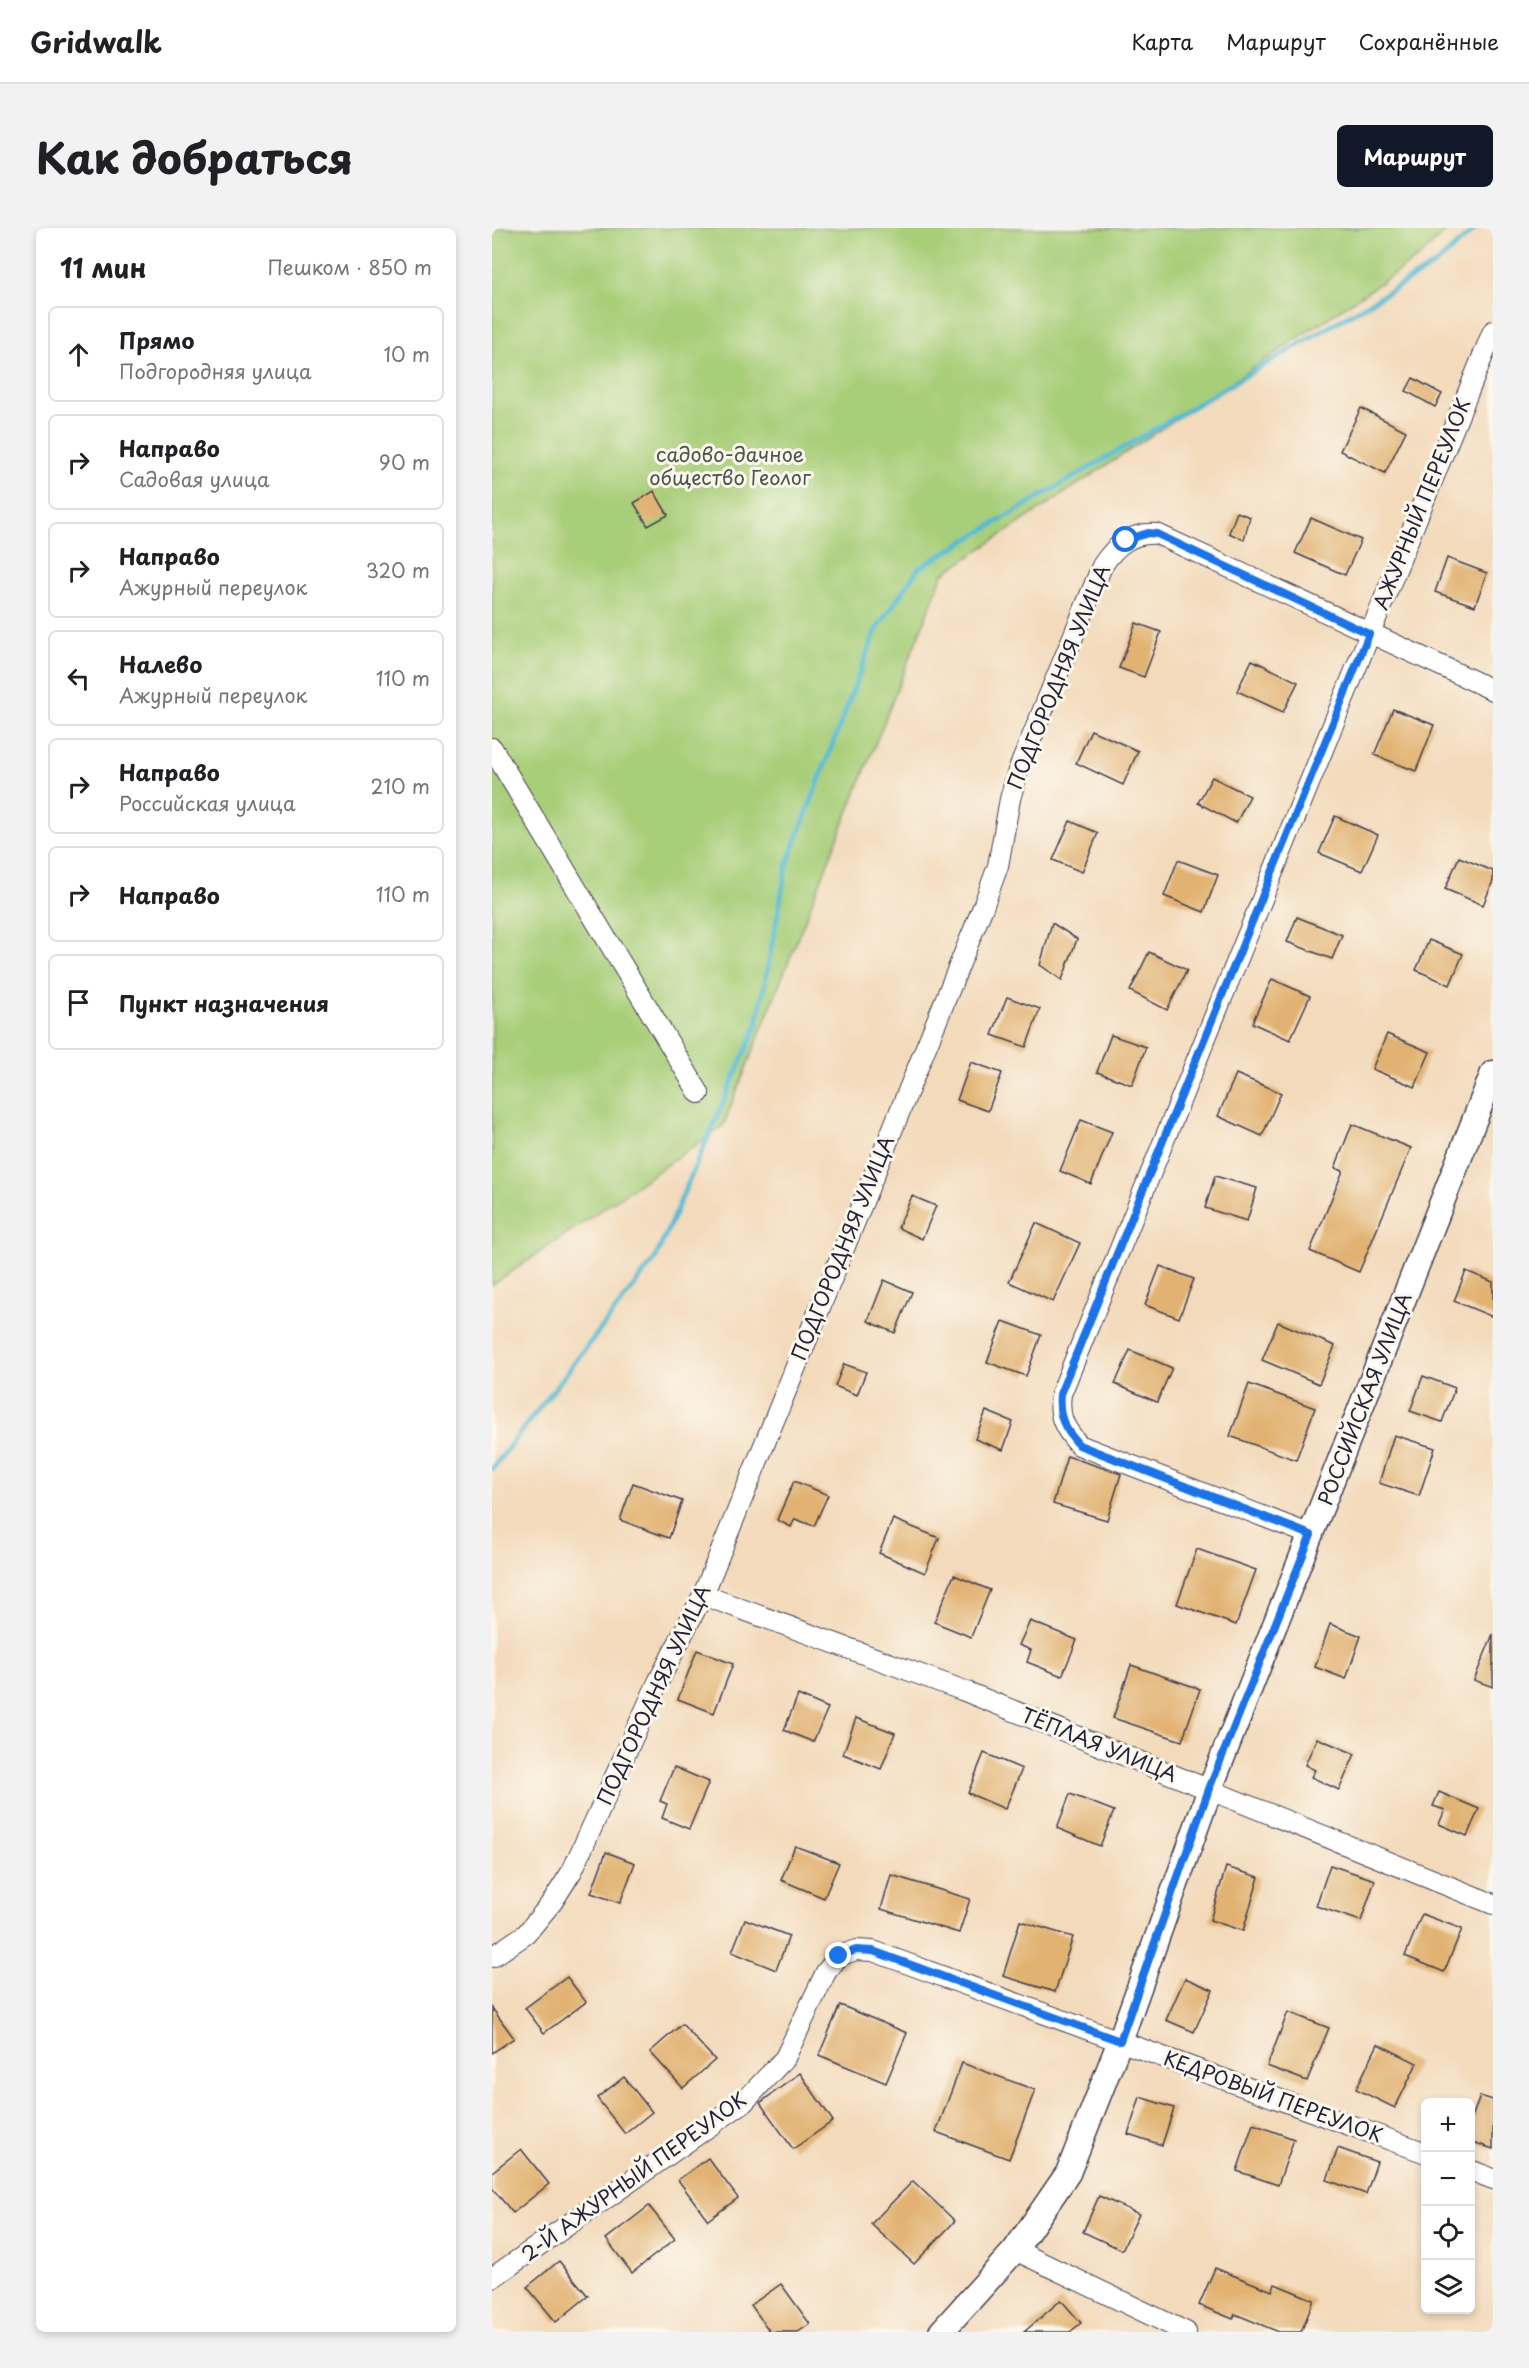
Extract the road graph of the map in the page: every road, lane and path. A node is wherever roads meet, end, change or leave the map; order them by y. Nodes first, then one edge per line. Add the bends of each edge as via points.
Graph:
1 (1493, 331) edge
2 (1369, 634) junction
3 (1493, 690) edge
4 (492, 748) edge
5 (1493, 1073) edge
6 (699, 1093) dead end
7 (1311, 1535) junction
8 (702, 1595) junction
9 (1209, 1789) junction
10 (1493, 1904) edge
11 (492, 1957) edge
12 (1120, 2041) junction
13 (1422, 2152) edge
14 (1475, 2172) edge
15 (1493, 2179) edge
16 (1015, 2250) junction
17 (492, 2278) edge
18 (941, 2332) edge
19 (1186, 2332) edge

1 - 2 street, АЖУРНЫЙ ПЕРЕУЛОК
2 - 3 street
2 - 7 street, АЖУРНЫЙ ПЕРЕУЛОК via 1060,1394 1059,1409 1062,1423 1079,1445
2 - 8 street, ПОДГОРОДНЯЯ УЛИЦА via 1157,534 1126,540 1113,549 1102,566 1018,771 998,866 983,907
4 - 6 street
5 - 7 street, РОССИЙСКАЯ УЛИЦА
7 - 9 street, РОССИЙСКАЯ УЛИЦА
8 - 9 street, ТЁПЛАЯ УЛИЦА via 962,1690
8 - 11 street, ПОДГОРОДНЯЯ УЛИЦА via 572,1871 526,1934
9 - 10 street, ТЁПЛАЯ УЛИЦА
9 - 12 street, РОССИЙСКАЯ УЛИЦА
12 - 13 street, КЕДРОВЫЙ ПЕРЕУЛОК
12 - 16 street, РОССИЙСКАЯ УЛИЦА via 1068,2173
12 - 17 street, 2-Й АЖУРНЫЙ ПЕРЕУЛОК via 873,1951 856,1950 839,1956 826,1972 785,2058 744,2102
14 - 15 street
16 - 18 street, РОССИЙСКАЯ УЛИЦА
16 - 19 street

